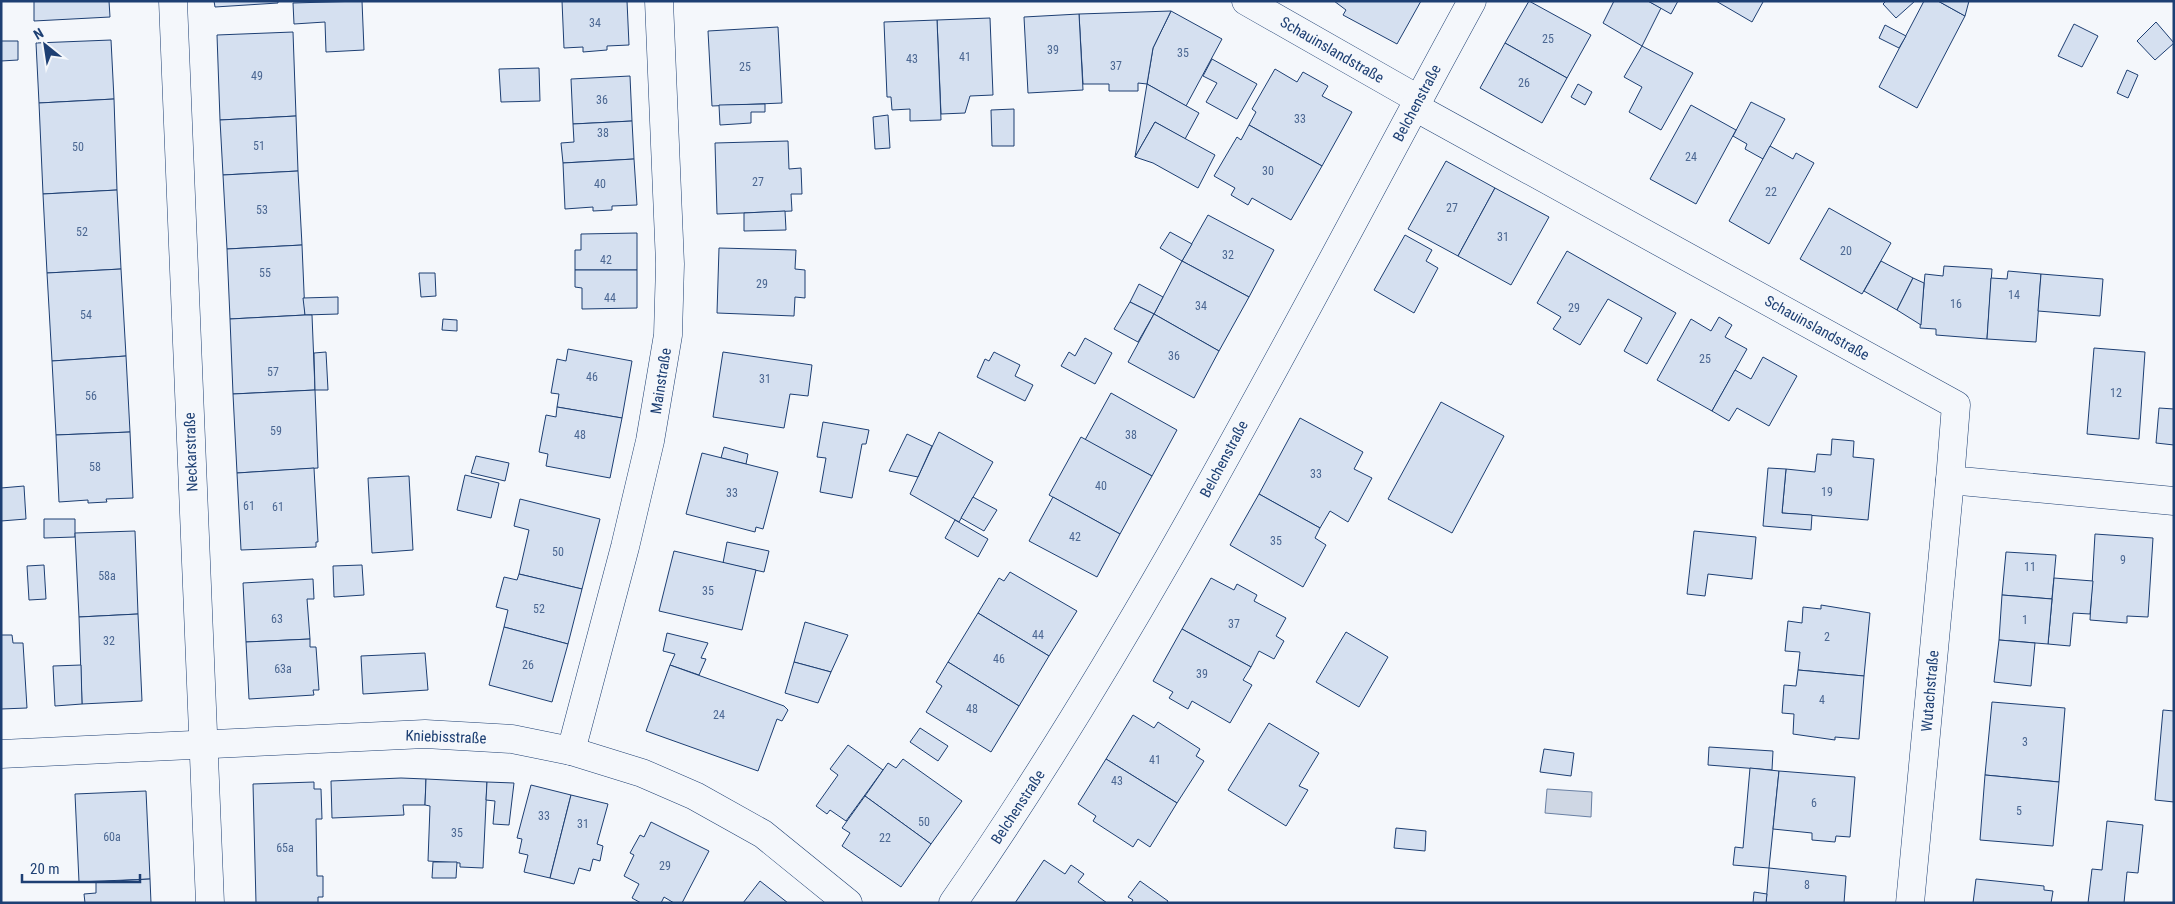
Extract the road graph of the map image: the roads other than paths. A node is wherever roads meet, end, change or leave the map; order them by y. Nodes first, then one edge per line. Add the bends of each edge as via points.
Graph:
1 (173, 1) edge
2 (660, 1) edge
3 (1246, 1) edge
4 (1472, 1) edge
5 (1416, 103) junction
6 (1950, 480) junction
7 (2174, 501) edge
8 (203, 746) junction
9 (571, 751) junction
10 (1, 754) edge
11 (210, 903) edge
12 (848, 903) edge
13 (953, 903) edge
14 (1910, 903) edge

1 - 8 street, Neckarstraße
2 - 9 street, Mainstraße via 670,264 668,335 650,441
3 - 5 street, Schauinslandstraße
4 - 5 street, Belchenstraße
5 - 6 street, Schauinslandstraße via 1956,405
5 - 13 street, Belchenstraße via 1168,561 1054,752
6 - 7 street
6 - 14 street, Wutachstraße
8 - 9 street, Kniebisstraße via 425,734 512,739
8 - 10 street, Kniebisstraße
8 - 11 street, Neckarstraße
9 - 12 street, Kniebisstraße via 642,773 696,796 763,834

